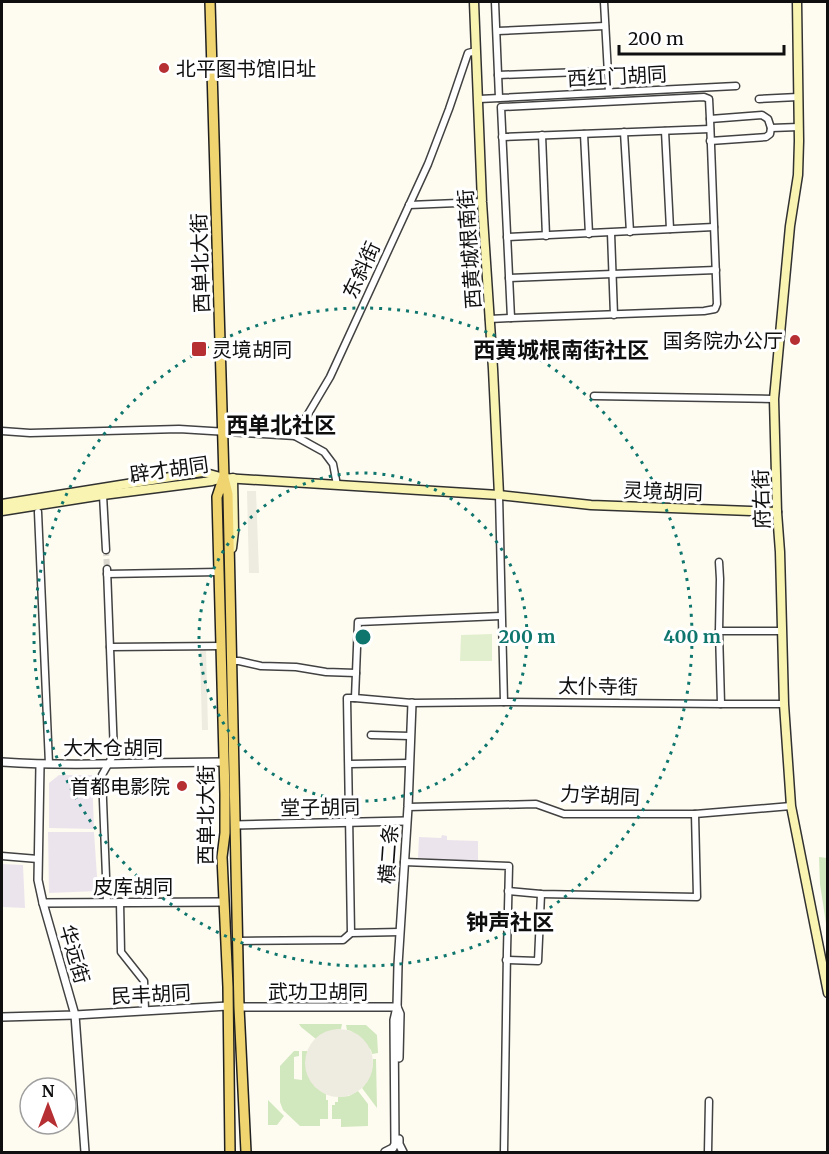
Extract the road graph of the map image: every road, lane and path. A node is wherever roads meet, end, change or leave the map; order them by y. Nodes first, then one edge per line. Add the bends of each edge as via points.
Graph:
1 (210, 2) edge
2 (474, 2) edge
3 (495, 2) edge
4 (604, 2) edge
5 (797, 2) edge
6 (605, 26) junction
7 (496, 31) junction
8 (476, 51) junction
9 (607, 71) junction
10 (498, 75) junction
11 (735, 87) dead end
12 (609, 92) junction
13 (798, 97) junction
14 (499, 98) junction
15 (478, 99) junction
16 (759, 99) dead end
17 (710, 119) junction
18 (771, 128) junction
19 (799, 128) junction
20 (710, 129) junction
21 (665, 131) junction
22 (624, 132) junction
23 (584, 134) junction
24 (542, 135) junction
25 (502, 137) junction
26 (710, 141) junction
27 (482, 202) junction
28 (408, 205) junction
29 (714, 227) junction
30 (670, 229) junction
31 (630, 232) junction
32 (611, 233) junction
33 (589, 234) junction
34 (546, 236) junction
35 (507, 237) junction
36 (716, 270) junction
37 (613, 274) junction
38 (509, 278) junction
39 (614, 315) junction
40 (511, 318) junction
41 (489, 319) junction
42 (594, 396) dead end
43 (774, 399) junction
44 (2, 431) edge
45 (222, 431) junction
46 (295, 436) junction
47 (228, 478) junction
48 (337, 484) junction
49 (103, 495) junction
50 (499, 495) junction
51 (2, 504) edge
52 (2, 511) edge
53 (38, 512) dead end
54 (777, 512) junction
55 (106, 550) tunnel mouth
56 (718, 562) dead end
57 (219, 572) junction
58 (501, 616) junction
59 (719, 631) junction
60 (782, 631) junction
61 (222, 646) junction
62 (110, 647) junction
63 (232, 662) junction
64 (356, 673) junction
65 (356, 698) junction
66 (504, 702) junction
67 (412, 703) junction
68 (784, 704) junction
69 (721, 705) junction
70 (370, 735) dead end
71 (411, 736) junction
72 (2, 762) edge
73 (224, 762) junction
74 (409, 763) junction
75 (50, 764) junction
76 (350, 764) dead end
77 (40, 765) junction
78 (109, 765) junction
79 (791, 806) junction
80 (408, 807) junction
81 (695, 814) junction
82 (406, 821) junction
83 (350, 823) junction
84 (235, 825) junction
85 (2, 856) edge
86 (38, 859) junction
87 (404, 862) junction
88 (508, 891) junction
89 (541, 894) junction
90 (107, 902) junction
91 (120, 902) junction
92 (224, 902) junction
93 (43, 903) junction
94 (400, 932) junction
95 (351, 933) junction
96 (237, 941) junction
97 (506, 960) junction
98 (828, 993) edge
99 (228, 1006) junction
100 (239, 1007) junction
101 (397, 1008) junction
102 (145, 1010) junction
103 (75, 1015) junction
104 (2, 1017) edge
105 (710, 1101) dead end
106 (85, 1152) edge
107 (230, 1152) edge
108 (246, 1152) edge
109 (385, 1152) edge
110 (403, 1152) edge
111 (504, 1152) edge
112 (708, 1152) edge

1 - 45 main road, 西单北大街
2 - 8 main road, 西黄城根南街
3 - 7 street
4 - 6 street
5 - 13 main road, 府右街
6 - 7 street
6 - 9 street
7 - 10 street
8 - 15 main road, 西黄城根南街
8 - 28 street, 东斜街 via 468,53 428,164
9 - 10 street
9 - 12 street
10 - 14 street
11 - 12 street, 西红门胡同
12 - 14 street, 西红门胡同
13 - 16 street
13 - 19 main road, 府右街
14 - 15 street, 西红门胡同
15 - 27 main road, 西黄城根南街
17 - 18 street via 762,116
17 - 20 street
17 - 25 street via 709,99 704,97 501,107
18 - 19 street
18 - 26 street via 766,137
19 - 43 main road, 府右街 via 798,175
20 - 21 street
20 - 26 street
21 - 22 street
21 - 30 street
22 - 23 street
22 - 31 street
23 - 24 street
23 - 33 street
24 - 25 street
24 - 34 street
25 - 35 street
26 - 29 street
27 - 28 street
27 - 41 main road, 西黄城根南街
28 - 46 street, 东斜街 via 330,377
29 - 30 street
29 - 36 street
30 - 31 street
31 - 32 street
32 - 33 street
32 - 37 street
33 - 34 street
34 - 35 street
35 - 38 street
36 - 37 street
36 - 39 street via 715,309
37 - 38 street
37 - 39 street
38 - 40 street
39 - 40 street
40 - 41 street
41 - 50 main road, 西黄城根南街
42 - 43 street
43 - 54 main road, 府右街
44 - 45 street
45 - 46 street
45 - 47 main road, 西单北大街
46 - 48 street via 324,453 333,464
47 - 48 main road, 灵境胡同
47 - 49 main road, 辟才胡同
47 - 51 main road, 辟才胡同 via 202,472
47 - 57 main road, 西单北大街 via 217,497
47 - 63 main road, 西单北大街
48 - 50 main road, 灵境胡同
49 - 52 main road, 辟才胡同
49 - 55 street
50 - 54 main road, 灵境胡同 via 600,505
50 - 58 street
53 - 75 street
54 - 60 main road, 府右街
56 - 59 street
57 - 61 main road, 西单北大街
57 - 62 street via 107,572
58 - 64 street via 358,622
58 - 66 street
59 - 60 street
59 - 69 street
60 - 68 main road, 府右街
61 - 62 street
61 - 73 main road, 西单北大街
62 - 78 street via 114,754
63 - 64 street
63 - 84 main road, 西单北大街
64 - 65 street
65 - 67 street, 太仆寺街
65 - 83 street via 347,698
66 - 67 street, 太仆寺街
66 - 69 street, 太仆寺街
67 - 71 street, 横二条
68 - 69 street, 太仆寺街
68 - 79 main road, 府右街
70 - 71 street
71 - 74 street, 横二条
72 - 77 street, 大木仓胡同
73 - 78 street, 大木仓胡同
73 - 92 main road, 西单北大街
74 - 76 street
74 - 80 street, 横二条
75 - 77 street, 大木仓胡同
75 - 78 street, 大木仓胡同
77 - 86 street, 华远街
78 - 90 street via 102,775
79 - 81 street, 力学胡同
79 - 98 main road, 府右街
80 - 81 street, 力学胡同 via 536,804 564,814
80 - 82 street, 横二条
81 - 89 street via 697,897
82 - 83 street, 堂子胡同
82 - 87 street, 横二条
83 - 84 street, 堂子胡同
83 - 95 street
84 - 96 main road, 西单北大街
85 - 86 street
86 - 93 street, 华远街
87 - 88 street via 509,866
87 - 94 street, 横二条
88 - 89 street
88 - 97 street
89 - 97 street via 538,961
90 - 91 street, 皮库胡同
90 - 93 street, 皮库胡同
91 - 92 street, 皮库胡同
91 - 102 street via 121,952 144,981
92 - 99 main road, 西单北大街
93 - 103 street, 华远街
94 - 95 street
94 - 101 street, 横二条
95 - 96 street via 343,940
96 - 100 main road, 西单北大街
97 - 111 street
99 - 102 street, 民丰胡同
99 - 107 main road, 西单北大街
100 - 101 street, 武功卫胡同
100 - 108 main road, 西单北大街
101 - 109 street, 横二条 via 395,1144
101 - 110 street, 横二条 via 399,1144
102 - 103 street, 民丰胡同
103 - 104 street, 民丰胡同
103 - 106 street, 华远街
105 - 112 street

